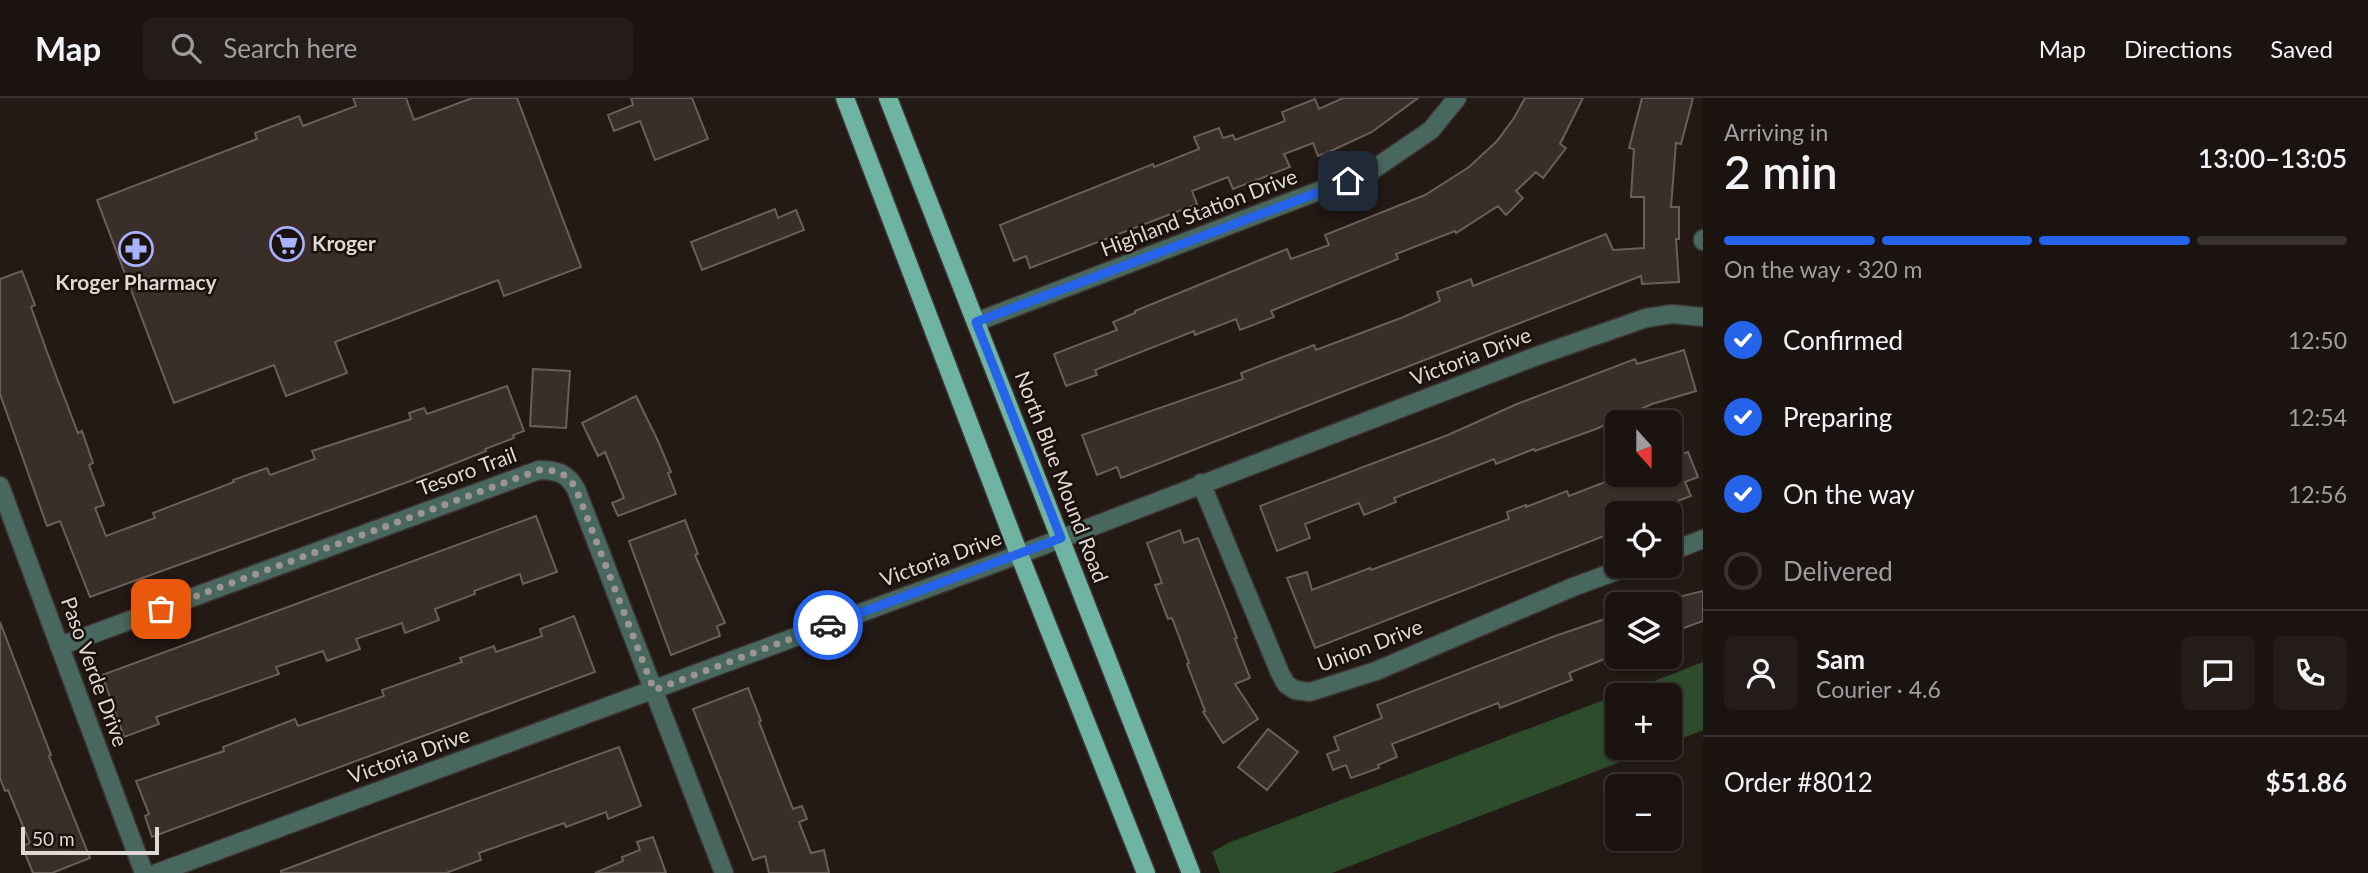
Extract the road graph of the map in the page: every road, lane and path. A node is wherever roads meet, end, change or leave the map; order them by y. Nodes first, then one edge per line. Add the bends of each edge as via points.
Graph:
1 (845, 98) edge
2 (888, 98) edge
3 (1457, 98) edge
4 (1703, 317) edge
5 (976, 322) junction
6 (1201, 483) junction
7 (0, 486) edge
8 (1061, 538) junction
9 (1703, 539) edge
10 (1682, 547) edge
11 (1019, 554) junction
12 (1605, 575) edge
13 (60, 646) junction
14 (654, 690) junction
15 (145, 873) edge
16 (157, 873) edge
17 (724, 873) edge
18 (1146, 873) edge
19 (1191, 873) edge

1 - 11 main road
2 - 5 main road, North Blue Mound Road
3 - 5 street, Highland Station Drive via 1431,130 1371,171
4 - 6 street, Victoria Drive via 1672,314 1646,318
5 - 8 main road, North Blue Mound Road
6 - 8 street, Victoria Drive
6 - 12 street, Union Drive via 1280,673 1295,690 1310,692 1376,671
7 - 13 street, Paso Verde Drive
8 - 11 street, Victoria Drive
8 - 19 main road, North Blue Mound Road
9 - 10 street
11 - 14 street, Victoria Drive
11 - 18 main road
13 - 14 street, Tesoro Trail via 539,470 552,470 570,478 576,489
13 - 15 street, Paso Verde Drive
14 - 16 street, Victoria Drive
14 - 17 street, Tesoro Trail

